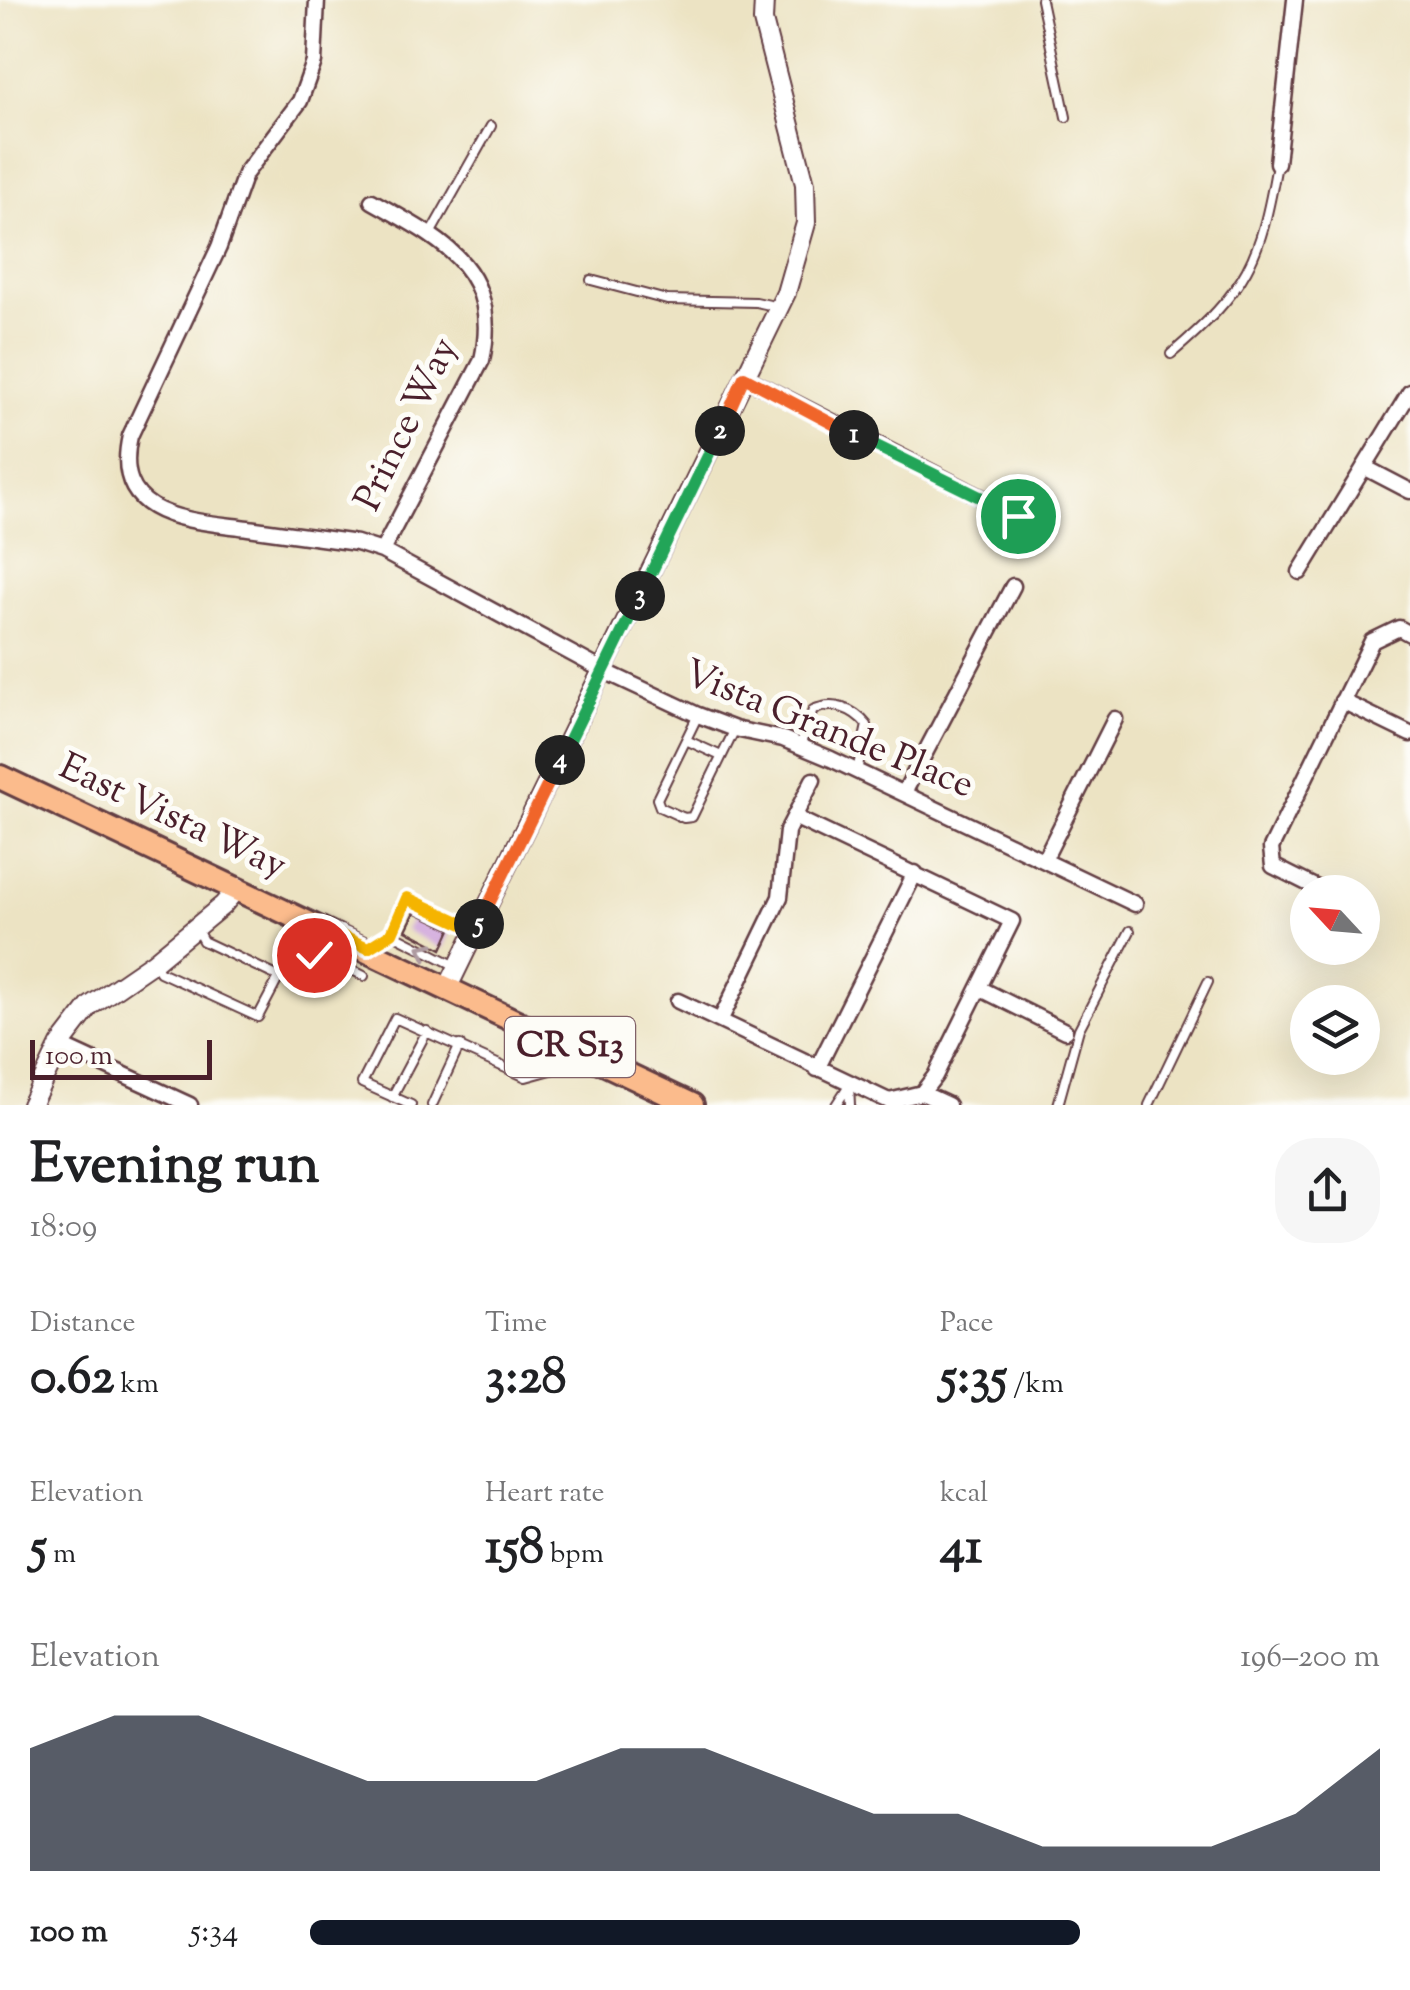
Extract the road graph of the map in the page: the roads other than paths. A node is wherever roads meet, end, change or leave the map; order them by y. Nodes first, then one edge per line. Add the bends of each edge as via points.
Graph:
1 (317, 0) edge
2 (764, 0) edge
3 (1040, 0) edge
4 (1295, 0) edge
5 (1066, 117) dead end
6 (491, 126) dead end
7 (1277, 164) joint
8 (372, 201) dead end
9 (430, 234) junction
10 (591, 280) dead end
11 (779, 308) junction
12 (1171, 354) dead end
13 (744, 377) junction
14 (1410, 392) edge
15 (1364, 467) junction
16 (1410, 491) edge
17 (1018, 516) dead end
18 (382, 551) junction
19 (1300, 572) dead end
20 (1013, 586) dead end
21 (1410, 634) edge
22 (604, 671) junction
23 (1342, 701) junction
24 (698, 715) junction
25 (1115, 719) dead end
26 (734, 729) junction
27 (1410, 734) edge
28 (686, 740) junction
29 (800, 746) junction
30 (721, 756) junction
31 (857, 771) junction
32 (0, 777) edge
33 (813, 780) dead end
34 (904, 793) junction
35 (794, 818) junction
36 (1044, 860) junction
37 (916, 873) junction
38 (1291, 875) edge
39 (238, 886) junction
40 (1135, 904) dead end
41 (196, 928) junction
42 (328, 930) junction
43 (476, 930) junction
44 (1130, 931) dead end
45 (392, 933) junction
46 (368, 948) junction
47 (317, 952) junction
48 (154, 962) junction
49 (279, 976) junction
50 (364, 976) dead end
51 (453, 977) junction
52 (1208, 982) dead end
53 (979, 988) junction
54 (678, 1001) dead end
55 (720, 1021) junction
56 (428, 1030) junction
57 (1065, 1031) dead end
58 (565, 1044) junction
59 (60, 1045) junction
60 (460, 1045) junction
61 (817, 1070) junction
62 (849, 1085) junction
63 (922, 1093) junction
64 (392, 1097) junction
65 (31, 1105) edge
66 (190, 1105) edge
67 (411, 1105) edge
68 (432, 1105) edge
69 (692, 1105) edge
70 (836, 1105) edge
71 (850, 1105) edge
72 (948, 1105) edge
73 (1058, 1105) edge
74 (1149, 1105) edge

1 - 18 street, Vista Grande Place via 314,62 300,101 246,174 125,455 128,478 146,502 175,518
2 - 11 street via 763,22 805,184 802,240
3 - 5 lane
4 - 7 street
6 - 9 lane
7 - 12 lane via 1257,256 1230,297
8 - 9 street, Prince Way
9 - 18 street, Prince Way via 462,259 480,290 488,334 482,360
10 - 11 lane via 667,300
11 - 13 street
13 - 17 street
13 - 22 street
14 - 15 street
15 - 16 street
15 - 19 street
18 - 22 street, Vista Grande Place
20 - 34 street
21 - 23 street via 1400,628 1372,641
22 - 24 street, Vista Grande Place
22 - 43 street
23 - 27 street
23 - 38 street via 1271,848 1273,866
24 - 26 street, Vista Grande Place
24 - 28 lane
25 - 36 street
26 - 29 street, Vista Grande Place
26 - 30 lane
28 - 30 lane
28 - 30 lane via 657,799 684,818 692,817
29 - 31 street, Vista Grande Place
29 - 31 lane via 813,710 843,707 867,724
31 - 34 street, Vista Grande Place
32 - 39 main road, East Vista Way / CR S13
33 - 35 street
34 - 36 street, Vista Grande Place
35 - 37 street
35 - 55 street via 780,897
36 - 40 street, Vista Grande Place
37 - 53 street via 1012,921
37 - 61 street
39 - 41 street
39 - 42 main road, East Vista Way / CR S13
41 - 48 street
41 - 49 lane via 204,941
42 - 46 main road, East Vista Way / CR S13
42 - 47 lane
43 - 45 lane via 407,898
43 - 51 street
44 - 73 lane via 1079,1028
45 - 46 lane
51 -> 45 lane
46 - 51 main road, East Vista Way / CR S13
47 - 49 lane
47 - 50 lane
48 - 49 lane via 160,972 258,1016
48 - 59 street via 90,1006
51 - 58 main road, East Vista Way / CR S13
52 - 74 lane
53 - 57 street
53 - 63 street
54 - 55 street
55 - 61 street
56 - 60 lane
56 - 64 lane
56 - 64 lane via 395,1018 362,1082
58 - 60 lane via 554,1070 526,1077
58 - 69 main road, East Vista Way / CR S13
59 - 65 street
59 - 66 street
60 - 68 lane
61 - 62 street
62 - 63 street via 889,1101
62 - 70 lane
62 - 71 lane
63 - 72 street
64 - 67 lane

